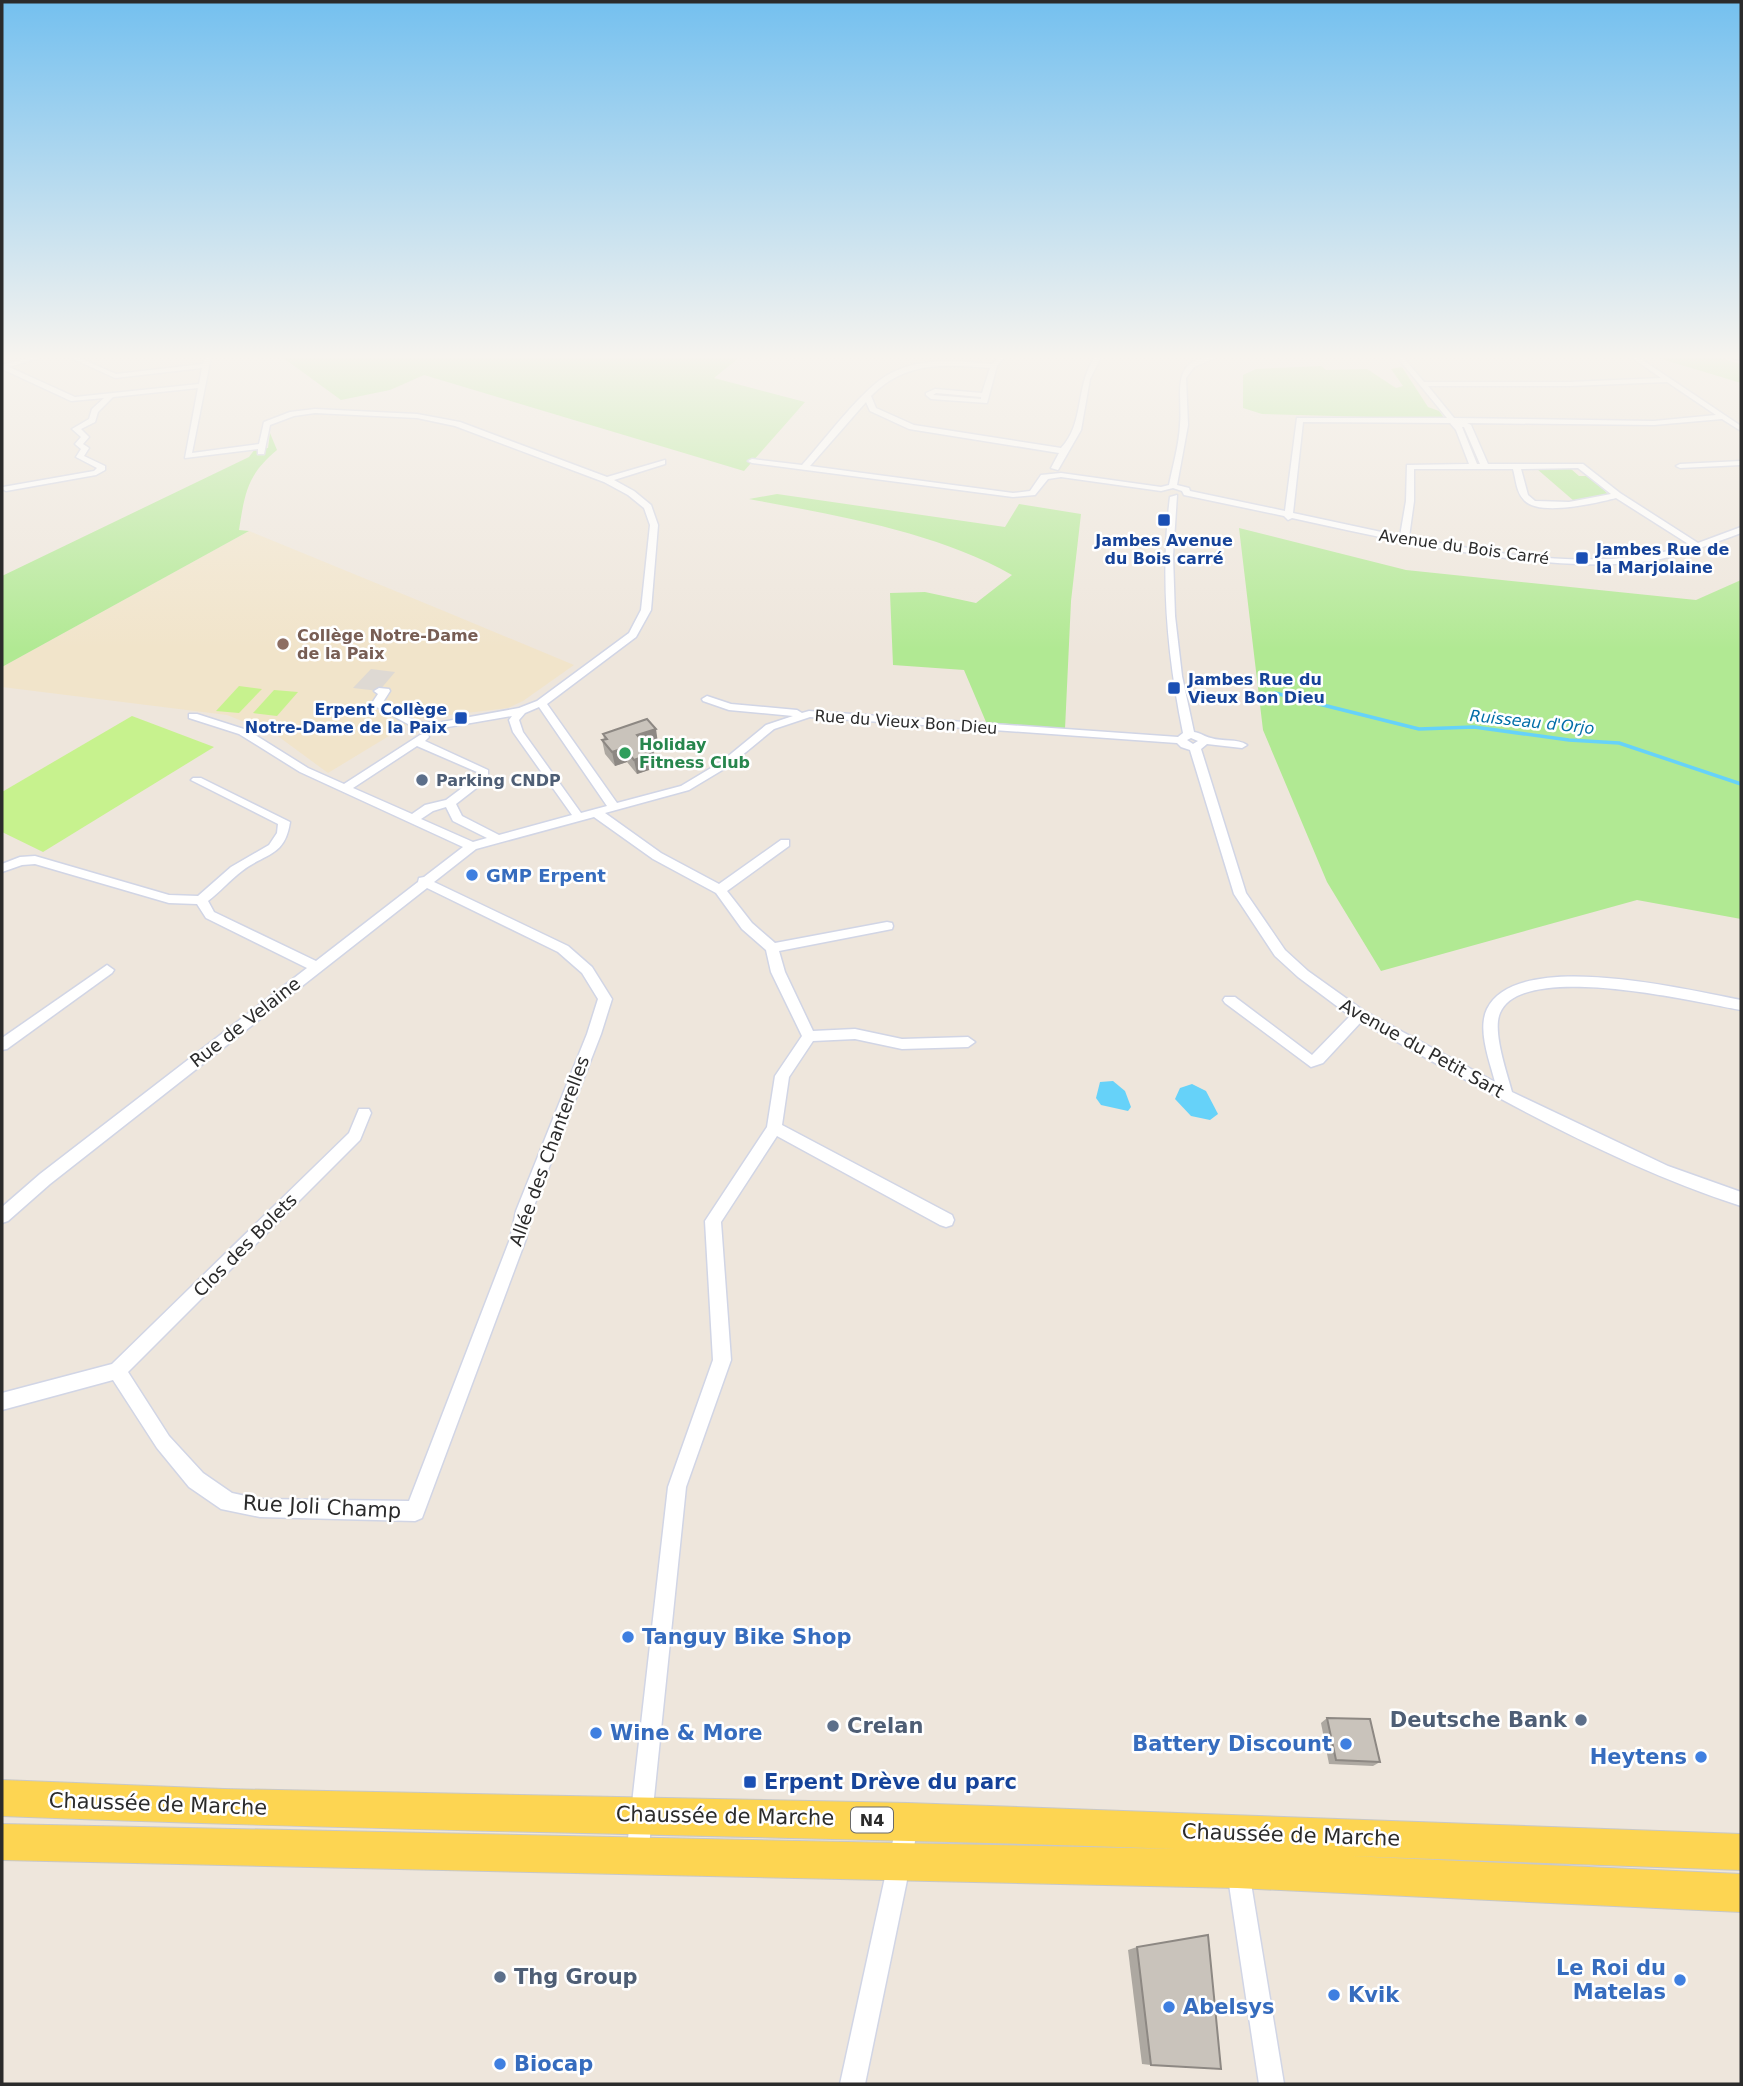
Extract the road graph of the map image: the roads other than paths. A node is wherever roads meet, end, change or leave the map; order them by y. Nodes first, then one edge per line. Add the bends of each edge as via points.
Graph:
1 (81, 454) edge
2 (188, 454) edge
3 (205, 454) edge
4 (538, 454) edge
5 (816, 454) edge
6 (1063, 454) edge
7 (1179, 454) edge
8 (1296, 454) edge
9 (1469, 454) edge
10 (1480, 454) edge
11 (752, 461) dead end
12 (662, 462) dead end
13 (1741, 463) edge
14 (1485, 466) junction
15 (1680, 466) dead end
16 (1474, 467) junction
17 (1516, 467) junction
18 (804, 468) junction
19 (1058, 471) junction
20 (607, 480) junction
21 (1173, 486) junction
22 (6, 489) dead end
23 (1161, 489) junction
24 (1187, 493) junction
25 (1617, 495) junction
26 (1174, 497) junction
27 (1288, 517) junction
28 (1741, 530) edge
29 (1404, 540) junction
30 (1696, 545) junction
31 (379, 691) dead end
32 (707, 699) dead end
33 (541, 703) junction
34 (809, 714) junction
35 (517, 715) junction
36 (193, 716) dead end
37 (442, 725) junction
38 (431, 732) junction
39 (1185, 737) junction
40 (416, 742) junction
41 (1200, 744) junction
42 (1242, 745) dead end
43 (197, 780) dead end
44 (346, 788) junction
45 (450, 803) junction
46 (615, 808) junction
47 (595, 812) junction
48 (578, 816) junction
49 (413, 819) junction
50 (494, 838) junction
51 (785, 843) dead end
52 (472, 846) junction
53 (2, 869) edge
54 (423, 881) junction
55 (720, 890) junction
56 (201, 900) junction
57 (887, 926) dead end
58 (772, 948) junction
59 (315, 966) junction
60 (107, 970) dead end
61 (1230, 1000) dead end
62 (1741, 1005) edge
63 (1359, 1015) junction
64 (809, 1036) junction
65 (968, 1042) dead end
66 (2, 1045) edge
67 (1506, 1095) junction
68 (364, 1113) dead end
69 (775, 1128) junction
70 (1741, 1199) edge
71 (2, 1216) edge
72 (946, 1220) dead end
73 (117, 1371) junction
74 (2, 1401) edge
75 (415, 1511) joint
76 (2, 1798) edge
77 (642, 1814) junction
78 (908, 1821) junction
79 (1232, 1833) junction
80 (2, 1842) edge
81 (1741, 1852) edge
82 (637, 1856) junction
83 (901, 1863) junction
84 (1237, 1869) junction
85 (1741, 1893) edge
86 (852, 2084) edge
87 (1272, 2084) edge

1 - 22 street via 102,468 96,473
2 - 3 street
4 - 20 street
5 - 18 street
6 - 19 street
7 - 21 street
8 - 27 street
9 - 16 street
10 - 14 street
11 - 18 street
12 - 20 street
13 - 15 street
14 - 16 street
14 - 17 street
16 - 29 street via 1410,467
17 - 25 street via 1580,466
17 - 25 street via 1525,497 1533,503 1577,503
18 - 19 street via 1013,495 1032,493 1045,477
19 - 23 street
20 - 33 street via 648,507 654,525 643,620 623,644
21 - 23 street
21 - 24 street, Avenue du Bois Carré
23 - 26 street
24 - 26 street
24 - 27 street, Avenue du Bois Carré
25 - 30 street
26 - 39 street via 1168,533
27 - 29 street, Avenue du Bois Carré
28 - 30 street, Avenue du Bois Carré
29 - 30 street, Avenue du Bois Carré via 1574,561 1649,558
31 - 37 street via 385,691 377,703 416,725
32 - 34 street via 729,707
33 - 35 street
33 - 46 street
34 - 39 street, Rue du Vieux Bon Dieu
34 - 46 street, Rue du Vieux Bon Dieu via 770,727 725,764 685,788
35 - 37 street
35 - 38 street
35 - 48 street via 518,732
36 - 44 street via 243,732 304,770
37 - 38 street
38 - 40 street
39 - 41 street, Rue du Vieux Bon Dieu via 1185,746
40 - 44 street
40 - 45 street via 484,773 480,782
41 - 42 street
41 - 63 street, Avenue du Petit Sart via 1240,894 1280,953 1329,996
43 - 56 street via 284,822 277,845 239,868
44 - 49 street
45 - 49 street via 429,808
45 - 50 street via 457,818
46 - 47 street, Rue du Vieux Bon Dieu
47 - 48 street, Rue du Vieux Bon Dieu
47 - 55 street via 657,856
48 - 50 street
49 - 52 street
50 - 52 street, Rue de Velaine
51 - 55 street
52 - 54 street, Rue de Velaine
53 - 56 street via 35,860 169,899
54 - 59 street, Rue de Velaine
54 - 75 street, Allée des Chanterelles via 563,949 587,970 605,999
55 - 58 street via 747,926
56 - 59 street via 210,915
57 - 58 street
58 - 64 street via 778,972
59 - 71 street, Rue de Velaine
60 - 66 street
61 - 63 street via 1311,1062
62 - 67 street via 1586,981 1542,981 1511,990 1498,1000 1492,1013
63 - 67 street, Avenue du Petit Sart
64 - 65 street via 855,1034 902,1044
64 - 69 street via 782,1076
67 - 70 street, Avenue du Petit Sart via 1663,1171
68 - 73 street, Clos des Bolets via 355,1136
69 - 72 street
69 - 77 street via 713,1221 722,1360 677,1487
73 - 74 street
73 - 75 street, Rue Joli Champ via 163,1442 195,1480 228,1502 260,1508
76 - 77 main road, Chaussée de Marche / N4
77 - 78 main road, Chaussée de Marche / N4
77 - 82 street
78 - 79 main road, Chaussée de Marche / N4
78 - 83 street
79 - 81 main road, Chaussée de Marche / N4
79 - 84 street
80 - 82 main road, Chaussée de Marche
82 - 83 main road, Chaussée de Marche
83 - 84 main road, Chaussée de Marche
83 - 86 street
84 - 85 main road, Chaussée de Marche
84 - 87 street

